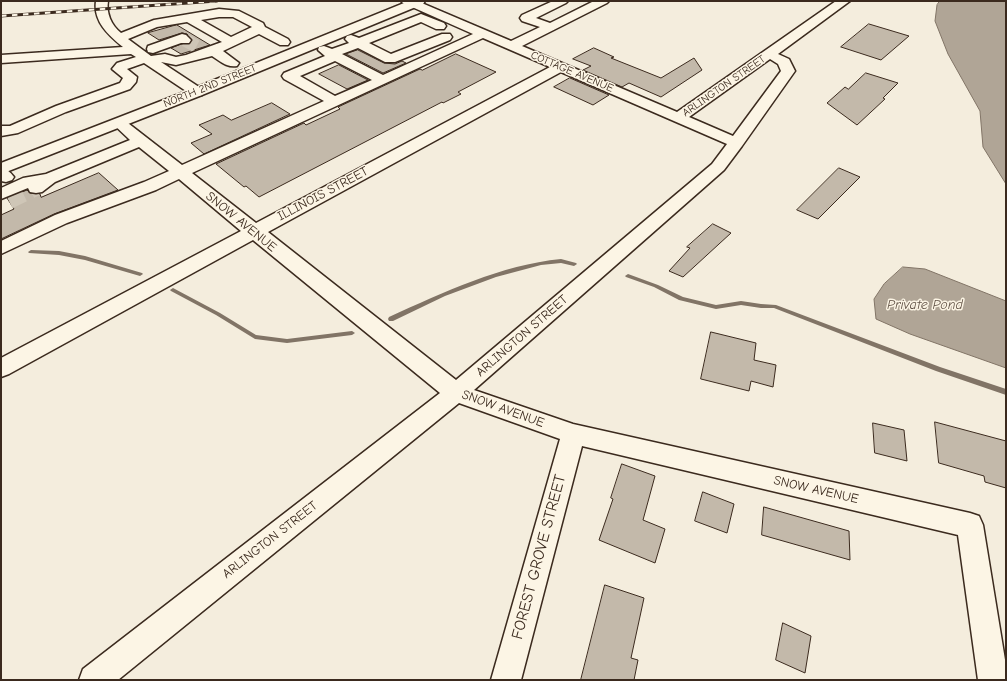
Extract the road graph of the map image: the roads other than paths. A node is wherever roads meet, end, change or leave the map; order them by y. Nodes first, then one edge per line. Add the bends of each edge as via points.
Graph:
1 (102, 1) edge
2 (562, 1) edge
3 (600, 1) edge
4 (844, 1) edge
5 (413, 2) edge
6 (380, 4) dead end
7 (439, 15) junction
8 (471, 15) dead end
9 (456, 16) junction
10 (189, 18) junction
11 (425, 20) junction
12 (550, 27) junction
13 (208, 29) junction
14 (259, 29) junction
15 (313, 30) dead end
16 (486, 31) junction
17 (132, 32) junction
18 (340, 33) junction
19 (299, 36) dead end
20 (446, 36) junction
21 (119, 38) junction
22 (231, 42) junction
23 (284, 42) junction
24 (358, 43) junction
25 (313, 44) junction
26 (463, 44) junction
27 (512, 46) junction
28 (271, 48) dead end
29 (207, 51) junction
30 (145, 54) junction
31 (769, 54) junction
32 (334, 55) junction
33 (245, 58) dead end
34 (1, 59) edge
35 (232, 63) junction
36 (268, 63) junction
37 (560, 67) junction
38 (218, 69) dead end
39 (289, 76) junction
40 (383, 80) junction
41 (192, 84) junction
42 (335, 102) junction
43 (678, 118) junction
44 (119, 123) junction
45 (1, 131) edge
46 (141, 140) junction
47 (737, 143) junction
48 (1, 154) edge
49 (180, 172) junction
50 (6, 186) edge
51 (253, 232) junction
52 (1, 248) edge
53 (1, 368) edge
54 (456, 393) junction
55 (573, 434) junction
56 (94, 680) edge
57 (506, 680) edge
58 (993, 680) edge

1 - 21 street via 102,15 112,32
2 - 12 street via 526,18
3 - 12 street
4 - 31 street, ARLINGTON STREET
5 - 7 street, COTTAGE AVENUE
5 - 18 main road, NORTH 2ND STREET
6 - 15 main road
7 - 9 street, COTTAGE AVENUE
7 - 11 street
8 - 9 street
9 - 16 street, COTTAGE AVENUE
10 - 13 street
10 - 14 street via 219,13 235,14 259,26
10 - 17 street via 154,24
11 - 20 street via 449,30 450,33
11 - 24 street via 418,19
12 - 27 street
13 - 22 street
13 - 30 street
14 - 22 street
14 - 23 street
16 - 26 street
16 - 27 street, COTTAGE AVENUE
17 - 21 street
17 - 30 street
18 - 24 street
18 - 25 main road, NORTH 2ND STREET
19 - 23 main road
20 - 24 street via 390,59
20 - 26 street
21 - 30 street
22 - 29 street
23 - 28 main road
24 - 32 street
25 - 32 street
25 - 36 main road, NORTH 2ND STREET
26 - 40 street
27 - 37 street, COTTAGE AVENUE
29 - 30 street via 176,61
29 - 35 street
30 - 34 street
30 - 41 street
30 - 45 street via 119,69 130,77 130,82 125,86 13,130
31 - 43 street, ARLINGTON STREET
31 - 47 street, ARLINGTON STREET via 784,62 788,72
32 - 39 street
32 - 40 street
33 - 35 main road, NORTH 2ND STREET
35 - 38 main road, NORTH 2ND STREET
36 - 39 street
36 - 41 main road, NORTH 2ND STREET
37 - 43 street, COTTAGE AVENUE
37 - 51 street, ILLINOIS STREET
39 - 42 street
40 - 42 street
41 - 44 main road, NORTH 2ND STREET
41 - 48 main road, NORTH 2ND STREET
42 - 49 street
43 - 47 street, COTTAGE AVENUE
44 - 46 street, SNOW AVENUE
44 - 50 main road, NORTH 2ND STREET
46 - 49 street, SNOW AVENUE
46 - 50 street via 42,183 29,182
47 - 54 street, ARLINGTON STREET via 718,167
49 - 51 street, SNOW AVENUE
49 - 52 street via 135,192 61,219
51 - 53 street, ILLINOIS STREET
51 - 54 street, SNOW AVENUE
54 - 55 street, SNOW AVENUE
54 - 56 street, ARLINGTON STREET
55 - 57 street, FOREST GROVE STREET
55 - 58 street, SNOW AVENUE via 970,525

